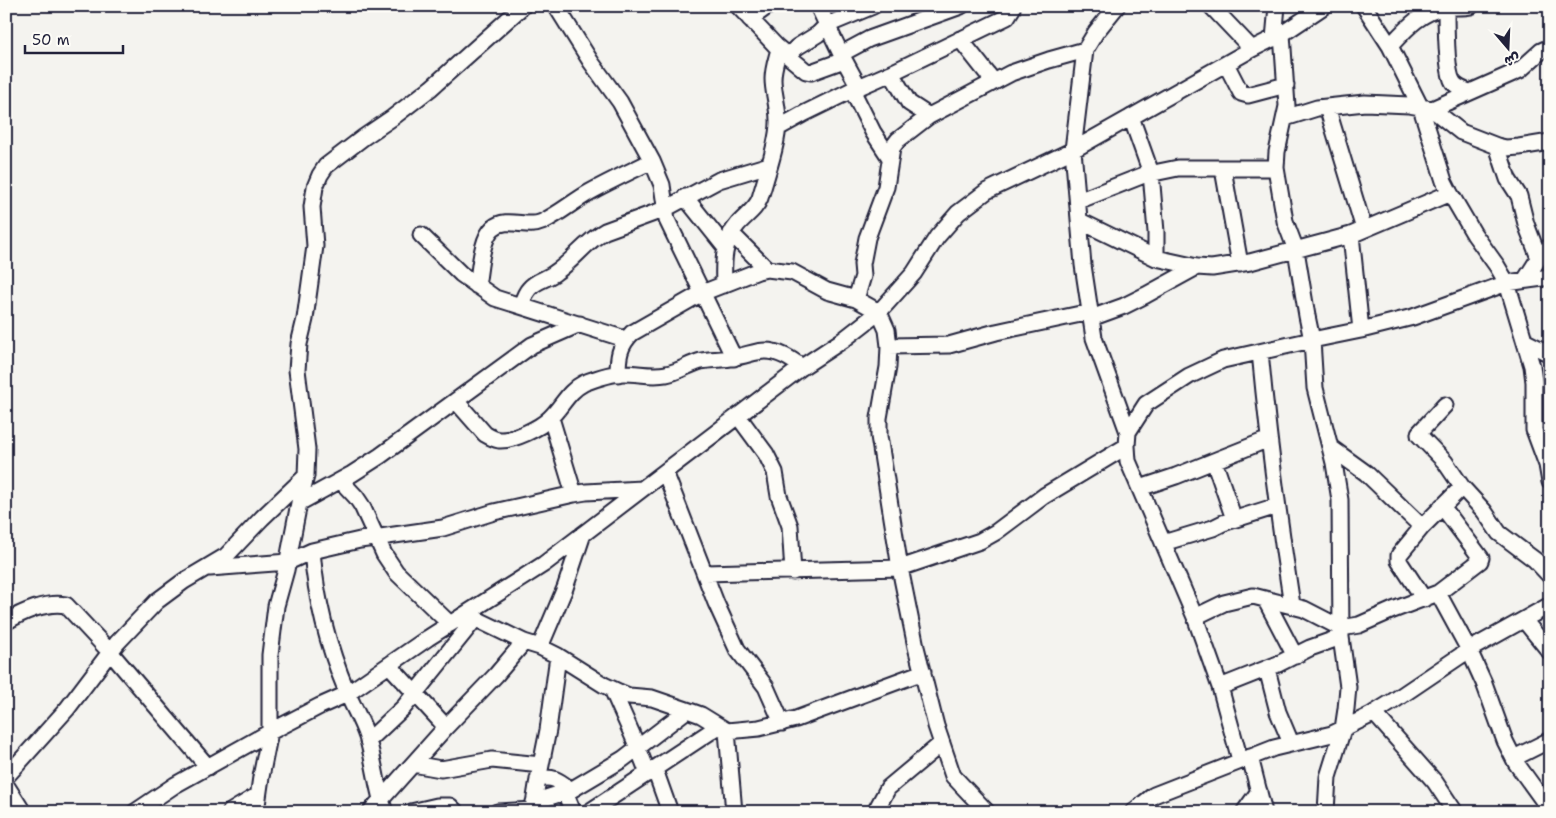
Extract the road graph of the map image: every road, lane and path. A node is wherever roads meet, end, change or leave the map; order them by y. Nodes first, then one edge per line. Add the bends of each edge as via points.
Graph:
1 (523, 6) edge
2 (556, 6) edge
3 (738, 6) edge
4 (768, 6) edge
5 (818, 6) edge
6 (873, 6) edge
7 (961, 6) edge
8 (1011, 6) edge
9 (1117, 6) edge
10 (1211, 6) edge
11 (1277, 6) edge
12 (1324, 6) edge
13 (1364, 6) edge
14 (1471, 6) edge
15 (1446, 7) edge
16 (926, 12) edge
17 (750, 19) junction
18 (827, 25) junction
19 (1278, 36) junction
20 (960, 39) junction
21 (1390, 46) junction
22 (1550, 47) edge
23 (1252, 49) junction
24 (1086, 50) junction
25 (784, 52) junction
26 (842, 57) junction
27 (1226, 64) junction
28 (891, 73) junction
29 (994, 82) junction
30 (1286, 85) junction
31 (856, 88) junction
32 (1469, 92) junction
33 (1326, 107) junction
34 (1427, 109) junction
35 (929, 116) junction
36 (1131, 117) junction
37 (1284, 118) junction
38 (778, 128) junction
39 (1550, 142) edge
40 (1498, 146) junction
41 (1073, 150) junction
42 (890, 158) junction
43 (652, 160) junction
44 (769, 165) junction
45 (1223, 168) junction
46 (1276, 168) junction
47 (1151, 173) junction
48 (1450, 193) junction
49 (685, 197) junction
50 (1078, 201) junction
51 (665, 209) junction
52 (1080, 221) junction
53 (1358, 232) junction
54 (421, 235) dead end
55 (728, 240) junction
56 (1550, 246) edge
57 (1296, 250) junction
58 (1156, 258) junction
59 (1540, 258) junction
60 (1240, 264) junction
61 (1198, 267) junction
62 (767, 269) junction
63 (1550, 277) edge
64 (1525, 280) junction
65 (1508, 283) junction
66 (724, 285) junction
67 (477, 286) junction
68 (702, 293) junction
69 (856, 298) junction
70 (520, 306) junction
71 (880, 312) junction
72 (1090, 315) junction
73 (580, 324) junction
74 (1361, 330) junction
75 (626, 339) junction
76 (1312, 340) junction
77 (1526, 342) junction
78 (889, 346) junction
79 (1260, 352) junction
80 (1550, 354) edge
81 (734, 358) junction
82 (802, 367) junction
83 (618, 374) junction
84 (456, 401) junction
85 (1445, 405) dead end
86 (738, 416) junction
87 (551, 418) junction
88 (1127, 439) junction
89 (1269, 439) junction
90 (1330, 447) junction
91 (1214, 461) junction
92 (665, 472) junction
93 (306, 476) junction
94 (340, 480) junction
95 (1550, 482) edge
96 (1462, 487) junction
97 (1140, 488) junction
98 (642, 489) junction
99 (574, 494) junction
100 (299, 503) junction
101 (1277, 506) junction
102 (1442, 506) junction
103 (1234, 519) junction
104 (1422, 527) junction
105 (583, 534) junction
106 (376, 538) junction
107 (1163, 543) junction
108 (312, 551) junction
109 (288, 562) junction
110 (208, 568) junction
111 (900, 568) junction
112 (793, 572) junction
113 (705, 573) junction
114 (1550, 576) edge
115 (1431, 596) junction
116 (1266, 598) junction
117 (1292, 605) junction
118 (1550, 605) edge
119 (470, 616) junction
120 (1195, 617) junction
121 (1524, 620) junction
122 (6, 622) edge
123 (450, 624) junction
124 (1341, 633) junction
125 (524, 642) junction
126 (540, 647) junction
127 (1469, 650) junction
128 (110, 652) junction
129 (1550, 652) edge
130 (558, 656) junction
131 (1295, 656) junction
132 (389, 665) junction
133 (1267, 669) junction
134 (923, 672) junction
135 (1220, 687) junction
136 (612, 689) junction
137 (415, 693) junction
138 (348, 694) junction
139 (687, 710) junction
140 (1374, 713) junction
141 (782, 723) junction
142 (446, 727) junction
143 (723, 729) junction
144 (1343, 729) junction
145 (270, 732) junction
146 (1550, 740) edge
147 (368, 741) junction
148 (942, 743) junction
149 (1291, 743) junction
150 (638, 747) junction
151 (1514, 758) junction
152 (1245, 759) junction
153 (413, 764) junction
154 (208, 767) junction
155 (540, 772) junction
156 (651, 772) junction
157 (6, 777) edge
158 (6, 784) edge
159 (568, 791) junction
160 (1259, 791) junction
161 (258, 795) junction
162 (383, 806) edge
163 (534, 808) edge
164 (1550, 810) edge
165 (875, 811) edge
166 (23, 812) edge
167 (135, 812) edge
168 (230, 812) edge
169 (256, 812) edge
170 (370, 812) edge
171 (411, 812) edge
172 (456, 812) edge
173 (498, 812) edge
174 (573, 812) edge
175 (589, 812) edge
176 (670, 812) edge
177 (734, 812) edge
178 (987, 812) edge
179 (1133, 812) edge
180 (1244, 812) edge
181 (1264, 812) edge
182 (1326, 812) edge
183 (1455, 812) edge

1 - 93 street via 431,88 341,154 320,175 313,195 315,246 297,370 307,450
2 - 43 street via 620,102
3 - 17 street
4 - 17 street
5 - 18 street
6 - 18 street
7 - 16 street
8 - 20 street via 1007,17
9 - 24 street
10 - 23 street
11 - 19 street
12 - 19 street
13 - 21 street
14 - 15 street
15 - 21 street via 1433,10 1412,24
15 - 32 street via 1451,80
16 - 26 street via 869,39
17 - 25 street
18 - 25 street via 818,34
18 - 26 street
19 - 23 street
19 - 30 street
20 - 28 street
20 - 29 street
21 - 34 street
22 - 32 street via 1520,70
23 - 27 street
24 - 29 street via 1020,70
24 - 41 street
25 - 26 street via 809,72
25 - 38 street via 773,79
26 - 31 street
27 - 30 street via 1241,93 1248,95
27 - 36 street
28 - 31 street
28 - 35 street via 909,103
29 - 35 street
30 - 37 street
31 - 38 street
31 - 42 street via 873,132
32 - 34 street
33 - 34 street via 1365,103
33 - 37 street
33 - 53 street
34 - 40 street via 1461,132
34 - 48 street
35 - 42 street via 898,140
36 - 41 street
36 - 47 street
37 - 46 street
38 - 44 street
39 - 40 street via 1519,147
40 - 59 street
41 - 50 street
41 - 71 street via 987,191 958,213 914,273
42 - 69 street via 886,187 867,238 863,276
43 - 51 street via 662,185
43 - 67 street via 589,192 541,223 508,223 493,228 482,253
44 - 49 street via 719,180
44 - 55 street via 759,200
45 - 46 street
45 - 47 street via 1178,168
45 - 60 street
46 - 57 street via 1285,221
47 - 50 street
47 - 58 street
48 - 53 street
48 - 65 street
49 - 51 street
49 - 55 street
50 - 52 street
51 - 68 street via 672,233
51 - 70 street via 596,236 555,274 527,290
52 - 58 street
52 - 72 street
53 - 57 street
53 - 74 street
54 - 67 street
55 - 62 street
55 - 66 street via 723,267
56 - 59 street
57 - 60 street
57 - 76 street
58 - 61 street
59 - 64 street
60 - 61 street
61 - 72 street via 1124,306
62 - 66 street
62 - 69 street via 792,272 827,291
63 - 64 street
64 - 65 street
65 - 74 street via 1413,317
65 - 77 street
66 - 68 street
67 - 70 street via 496,298
68 - 75 street
68 - 81 street
69 - 71 street
70 - 73 street
71 - 78 street
71 - 82 street
72 - 78 street via 996,332 949,345
72 - 88 street via 1094,338
73 - 75 street
73 - 84 street via 532,345
74 - 76 street
75 - 83 street via 619,350
76 - 79 street
76 - 90 street via 1315,388
77 - 80 street
77 - 95 street via 1534,382 1534,430
78 - 111 street via 879,436
79 - 88 street via 1223,360 1188,376 1146,404
79 - 89 street
81 - 82 street via 764,351 778,352
81 - 83 street via 702,361 666,374
82 - 86 street
83 - 87 street via 583,384 566,398
84 - 87 street via 485,434 495,440 508,440 524,434
84 - 94 street via 380,456
85 - 96 street via 1419,435
86 - 92 street
86 - 112 street via 775,472 779,496 790,526
87 - 99 street
88 - 97 street via 1128,461
88 - 111 street via 996,532 980,541
89 - 91 street
89 - 101 street
90 - 104 street via 1366,473
90 - 124 street via 1340,500
91 - 97 street
91 - 103 street
92 - 98 street
92 - 113 street
93 - 100 street
93 - 110 street via 226,556
94 - 100 street
94 - 106 street via 362,506
96 - 102 street
96 - 114 street via 1499,533 1535,560
97 - 107 street
98 - 99 street
98 - 105 street
99 - 106 street via 494,512 443,528
100 - 109 street
101 - 103 street
101 - 117 street
102 - 104 street
102 - 115 street via 1481,558
103 - 107 street
104 - 115 street via 1398,557
105 - 119 street
105 - 126 street
106 - 108 street
106 - 123 street via 396,572
107 - 120 street
108 - 109 street
108 - 138 street via 329,646
109 - 110 street
109 - 145 street via 276,606 270,655
110 - 128 street via 157,601
111 - 112 street
111 - 134 street
112 - 113 street
113 - 141 street via 737,650 766,687
115 - 124 street
115 - 127 street
116 - 117 street
116 - 120 street via 1253,596 1224,603
116 - 131 street
117 - 124 street
118 - 121 street
119 - 123 street
119 - 125 street
119 - 137 street
120 - 135 street
121 - 127 street
121 - 129 street
122 - 128 street via 39,608 57,603 66,605
123 - 132 street
124 - 131 street
124 - 144 street via 1348,687
125 - 126 street
125 - 142 street
126 - 130 street
127 - 140 street
127 - 151 street
128 - 154 street
128 - 157 street via 68,709
130 - 136 street
130 - 155 street
131 - 133 street
132 - 137 street
132 - 138 street
133 - 135 street
133 - 149 street via 1278,712
134 - 141 street
134 - 148 street
135 - 152 street
136 - 139 street
136 - 150 street
137 - 142 street
137 - 147 street
138 - 145 street
138 - 147 street
139 - 143 street
139 - 150 street
140 - 144 street
140 - 183 street via 1435,782
141 - 143 street via 759,728
142 - 153 street
143 - 156 street via 690,744
143 - 177 street
144 - 149 street
144 - 182 street via 1328,777
145 - 154 street
145 - 161 street
146 - 151 street
147 - 162 street
148 - 165 street via 888,788
148 - 178 street via 953,776
149 - 152 street
150 - 156 street
150 - 159 street
151 - 164 street
152 - 160 street
152 - 179 street via 1154,795
153 - 155 street via 441,769 492,760
153 - 162 street
154 - 167 street
155 - 159 street via 555,778
155 - 163 street
156 - 175 street
156 - 176 street
158 - 166 street
159 - 163 street
159 - 174 street
160 - 180 street
160 - 181 street
161 - 168 street
161 - 169 street
162 - 170 street
163 - 173 street
171 - 172 street via 450,806

